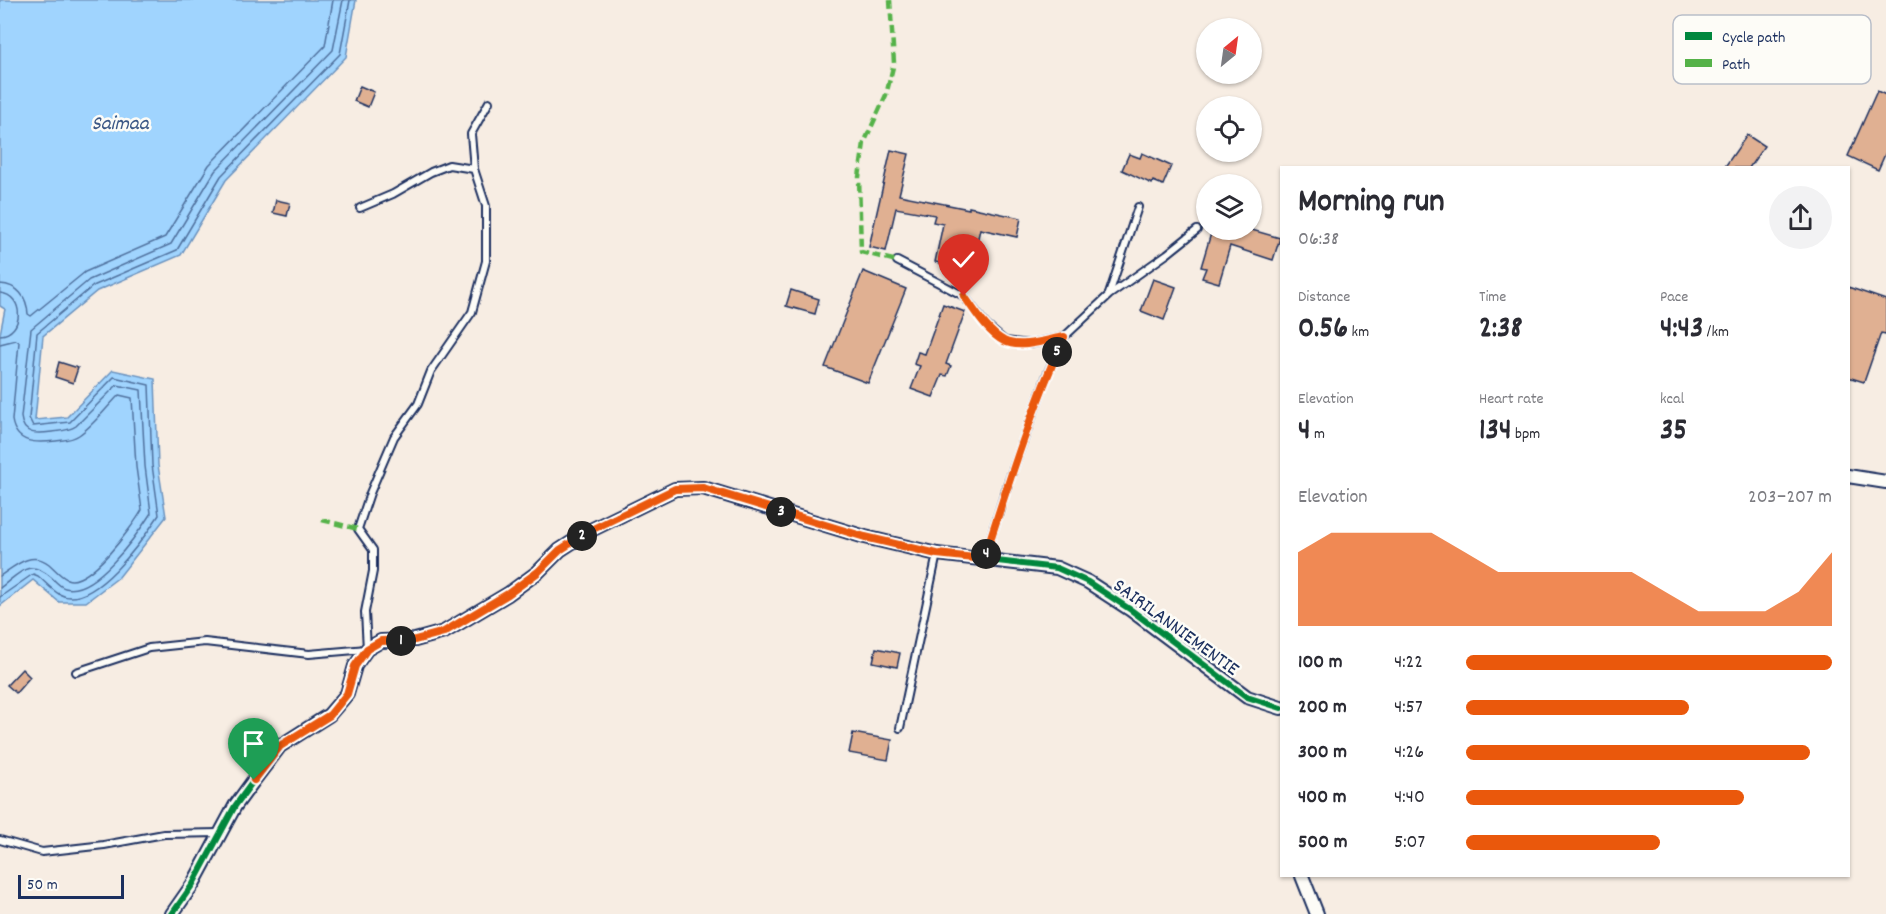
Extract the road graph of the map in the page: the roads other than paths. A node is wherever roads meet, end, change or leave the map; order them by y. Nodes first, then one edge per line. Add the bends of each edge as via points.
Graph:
1 (489, 102) dead end
2 (474, 169) junction
3 (1138, 207) dead end
4 (360, 208) dead end
5 (1196, 231) edge
6 (897, 261) dead end
7 (1109, 295) junction
8 (1064, 337) junction
9 (1850, 476) edge
10 (1886, 482) edge
11 (937, 554) junction
12 (984, 559) junction
13 (367, 649) junction
14 (76, 672) dead end
15 (1280, 708) edge
16 (900, 728) dead end
17 (221, 832) junction
18 (0, 840) edge
19 (1302, 877) edge
20 (171, 914) edge
21 (1317, 914) edge

1 - 2 lane via 471,134
2 - 4 lane via 450,165
2 - 13 lane via 486,206 486,261 472,312 431,371 418,404 394,437 358,529 373,550 365,612
3 - 7 lane
5 - 7 lane
6 - 8 lane via 964,296 986,325 1005,341 1030,344
7 - 8 lane
8 - 12 lane via 1007,486
9 - 10 street
11 - 12 street, SAIRILANNIEMENTIE
11 - 13 street, SAIRILANNIEMENTIE via 865,537 703,488 675,489 591,530 560,550 508,594 444,632 415,640 381,641
11 - 16 lane
12 - 15 street, SAIRILANNIEMENTIE via 1057,568 1088,582 1247,697
13 - 14 lane via 309,654 205,642 149,648
13 - 17 street via 355,666 347,694 330,715 280,746 235,806
17 - 18 lane via 164,834 42,852
17 - 20 street via 193,884
19 - 21 street

